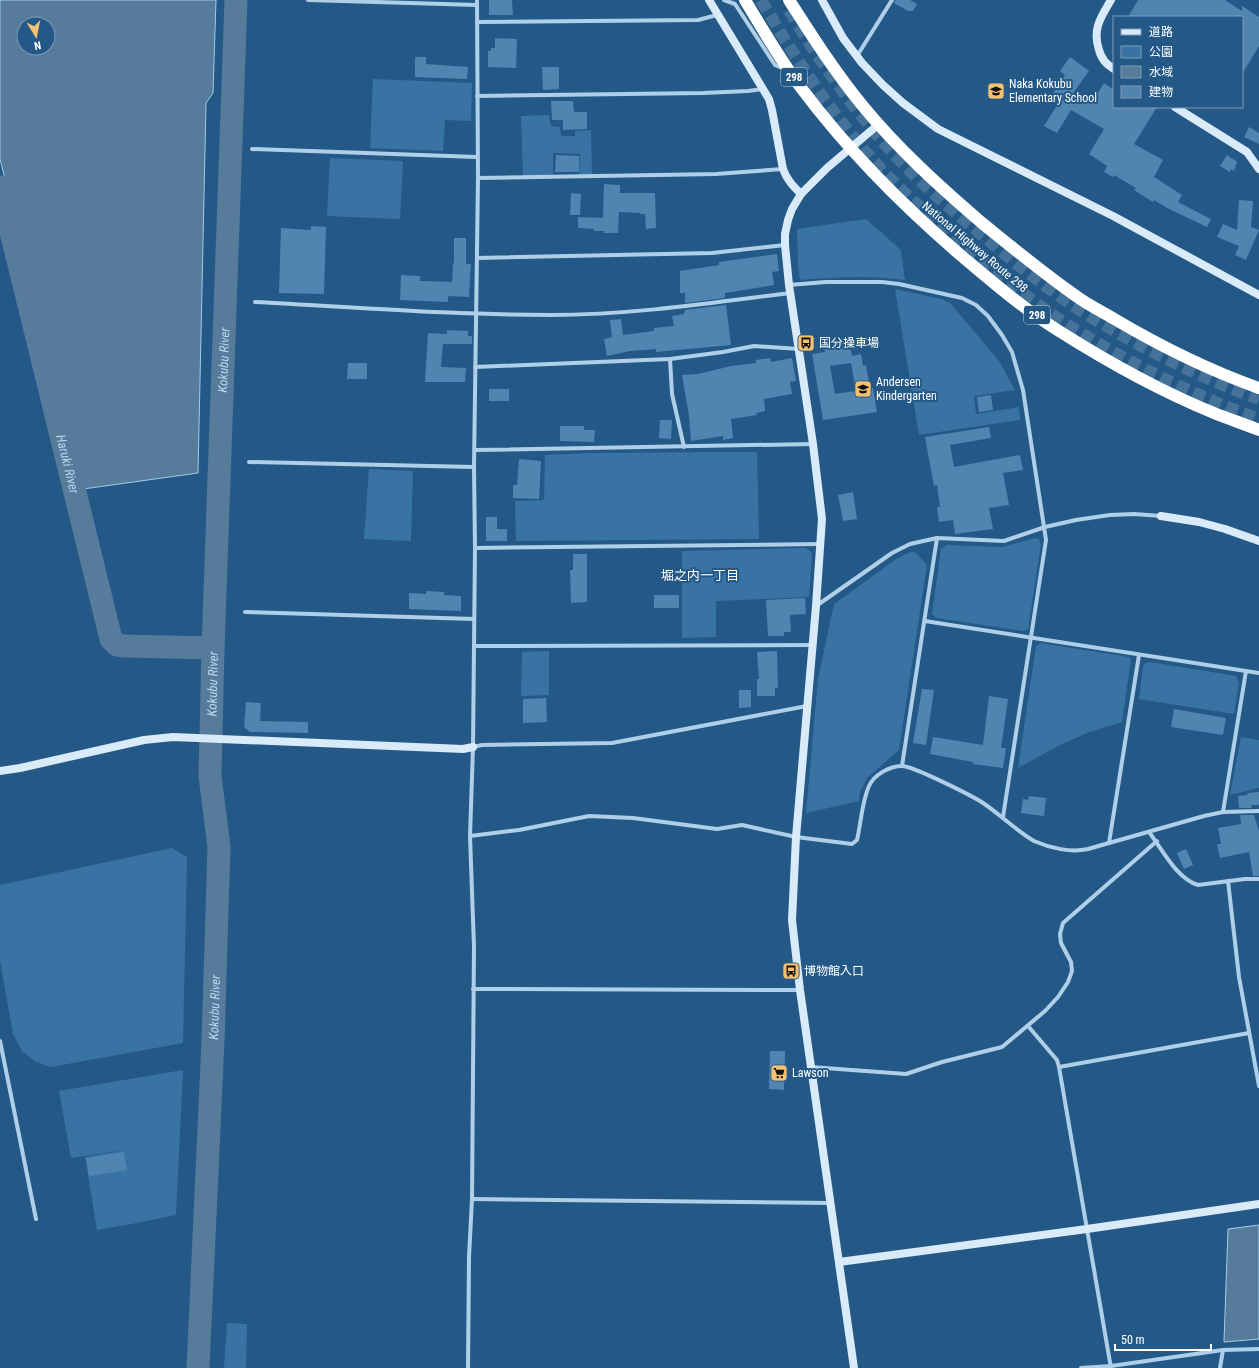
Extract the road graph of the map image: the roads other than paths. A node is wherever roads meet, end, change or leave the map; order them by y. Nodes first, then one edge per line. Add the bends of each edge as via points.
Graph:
1 (308, 0) edge
2 (477, 0) edge
3 (709, 0) edge
4 (724, 0) edge
5 (744, 0) edge
6 (789, 0) edge
7 (822, 0) edge
8 (892, 0) edge
9 (1111, 0) edge
10 (477, 5) junction
11 (717, 15) junction
12 (477, 22) junction
13 (857, 57) junction
14 (1113, 68) edge
15 (791, 73) junction
16 (763, 89) junction
17 (477, 96) junction
18 (1176, 108) edge
19 (879, 124) junction
20 (252, 149) dead end
21 (851, 149) junction
22 (478, 157) junction
23 (782, 169) junction
24 (1259, 169) edge
25 (478, 178) junction
26 (801, 194) junction
27 (785, 244) junction
28 (477, 258) junction
29 (790, 289) junction
30 (1259, 295) edge
31 (255, 302) dead end
32 (476, 313) junction
33 (799, 349) junction
34 (670, 359) junction
35 (475, 366) junction
36 (1259, 388) edge
37 (1259, 430) edge
38 (813, 444) junction
39 (684, 447) junction
40 (475, 450) junction
41 (248, 462) dead end
42 (474, 467) junction
43 (1160, 516) joint
44 (1045, 528) junction
45 (937, 538) junction
46 (1259, 541) edge
47 (820, 544) junction
48 (475, 548) junction
49 (816, 606) junction
50 (245, 612) dead end
51 (474, 619) junction
52 (925, 621) junction
53 (1031, 637) junction
54 (812, 645) junction
55 (474, 646) junction
56 (1139, 655) junction
57 (1246, 671) junction
58 (1259, 673) edge
59 (806, 706) junction
60 (473, 747) junction
61 (902, 766) junction
62 (0, 771) edge
63 (1259, 811) edge
64 (1223, 812) junction
65 (1003, 817) junction
66 (1149, 832) junction
67 (470, 836) junction
68 (796, 837) junction
69 (1157, 841) junction
70 (1109, 843) junction
71 (1259, 879) edge
72 (1228, 881) junction
73 (473, 989) junction
74 (800, 990) junction
75 (1028, 1026) junction
76 (1249, 1033) junction
77 (0, 1041) edge
78 (811, 1067) junction
79 (1059, 1067) junction
80 (1259, 1086) edge
81 (472, 1200) junction
82 (830, 1203) junction
83 (1259, 1204) edge
84 (36, 1219) dead end
85 (1087, 1229) junction
86 (839, 1262) junction
87 (1259, 1349) edge
88 (1223, 1350) junction
89 (1111, 1367) edge
90 (468, 1368) edge
91 (854, 1368) edge
92 (1081, 1368) edge
93 (1220, 1368) edge

1 - 10 street
2 - 10 street
3 - 11 street
4 - 15 street via 735,4 775,64
5 - 15 highway, National Highway Route 298 / 298
6 - 19 highway, National Highway Route 298 via 829,61
7 - 13 street
8 - 13 street
9 - 14 street via 1101,16 1096,35 1101,58
10 - 12 street
11 - 12 street via 698,20
11 - 16 street
12 - 17 street
13 - 30 street via 903,104 938,129 1113,216
15 - 21 highway, National Highway Route 298 / 298
16 - 17 street via 703,93
16 - 23 street via 772,110
17 - 22 street
18 - 24 street via 1247,152
19 - 21 street
19 - 36 highway, National Highway Route 298 via 949,195 1077,297 1169,350 1225,376
20 - 22 street
21 - 26 street
21 - 37 highway, National Highway Route 298 / 298 via 920,220 1012,298 1058,330 1154,385 1214,413
22 - 25 street
23 - 25 street via 716,174
23 - 26 street
25 - 28 street
26 - 27 street via 788,220
27 - 28 street via 712,253
27 - 29 street
28 - 32 street
29 - 32 street via 641,312 551,315
29 - 33 street
29 - 44 street via 864,281 900,284 962,298 976,305 988,316 1012,352 1019,372
31 - 32 street
32 - 35 street
33 - 34 street via 754,346
33 - 38 street
34 - 35 street
34 - 39 street via 672,394
35 - 40 street
38 - 39 street
38 - 47 street via 822,519
39 - 40 street
40 - 42 street
41 - 42 street
42 - 48 street
43 - 44 street via 1110,516 1076,520
43 - 46 street via 1199,522
44 - 45 street via 1004,541
44 - 53 street via 1046,540
45 - 49 street via 910,544 892,553
45 - 52 street
47 - 48 street
47 - 49 street
48 - 51 street
49 - 54 street
50 - 51 street
51 - 55 street
52 - 53 street
52 - 61 street
53 - 56 street
53 - 65 street
54 - 55 street
54 - 59 street
55 - 60 street
56 - 57 street
56 - 70 street
57 - 58 street
57 - 64 street
59 - 60 street via 612,743
59 - 68 street
60 - 62 street via 185,737 144,740
60 - 67 street
61 - 65 street via 979,800
61 - 68 street via 884,771 876,776 870,785 857,840 852,844
63 - 64 street
64 - 66 street
65 - 70 street via 1027,837 1043,845 1080,851
66 - 69 street
66 - 70 street
67 - 68 street via 519,830 589,816 633,818 717,829 742,825
67 - 73 street
68 - 74 street via 792,920
69 - 72 street via 1181,875 1191,883 1198,885
69 - 75 street via 1063,923 1061,943 1072,971 1058,997
71 - 72 street
72 - 76 street via 1239,977
73 - 74 street
73 - 81 street
74 - 78 street
75 - 78 street via 1002,1047 906,1074
75 - 79 street via 1057,1060
76 - 79 street
76 - 80 street
77 - 84 street
78 - 82 street
79 - 85 street
81 - 82 street
81 - 90 street
82 - 86 street
83 - 85 street
85 - 86 street
85 - 89 street
86 - 91 street
87 - 88 street
88 - 89 street
88 - 93 street
89 - 92 street

